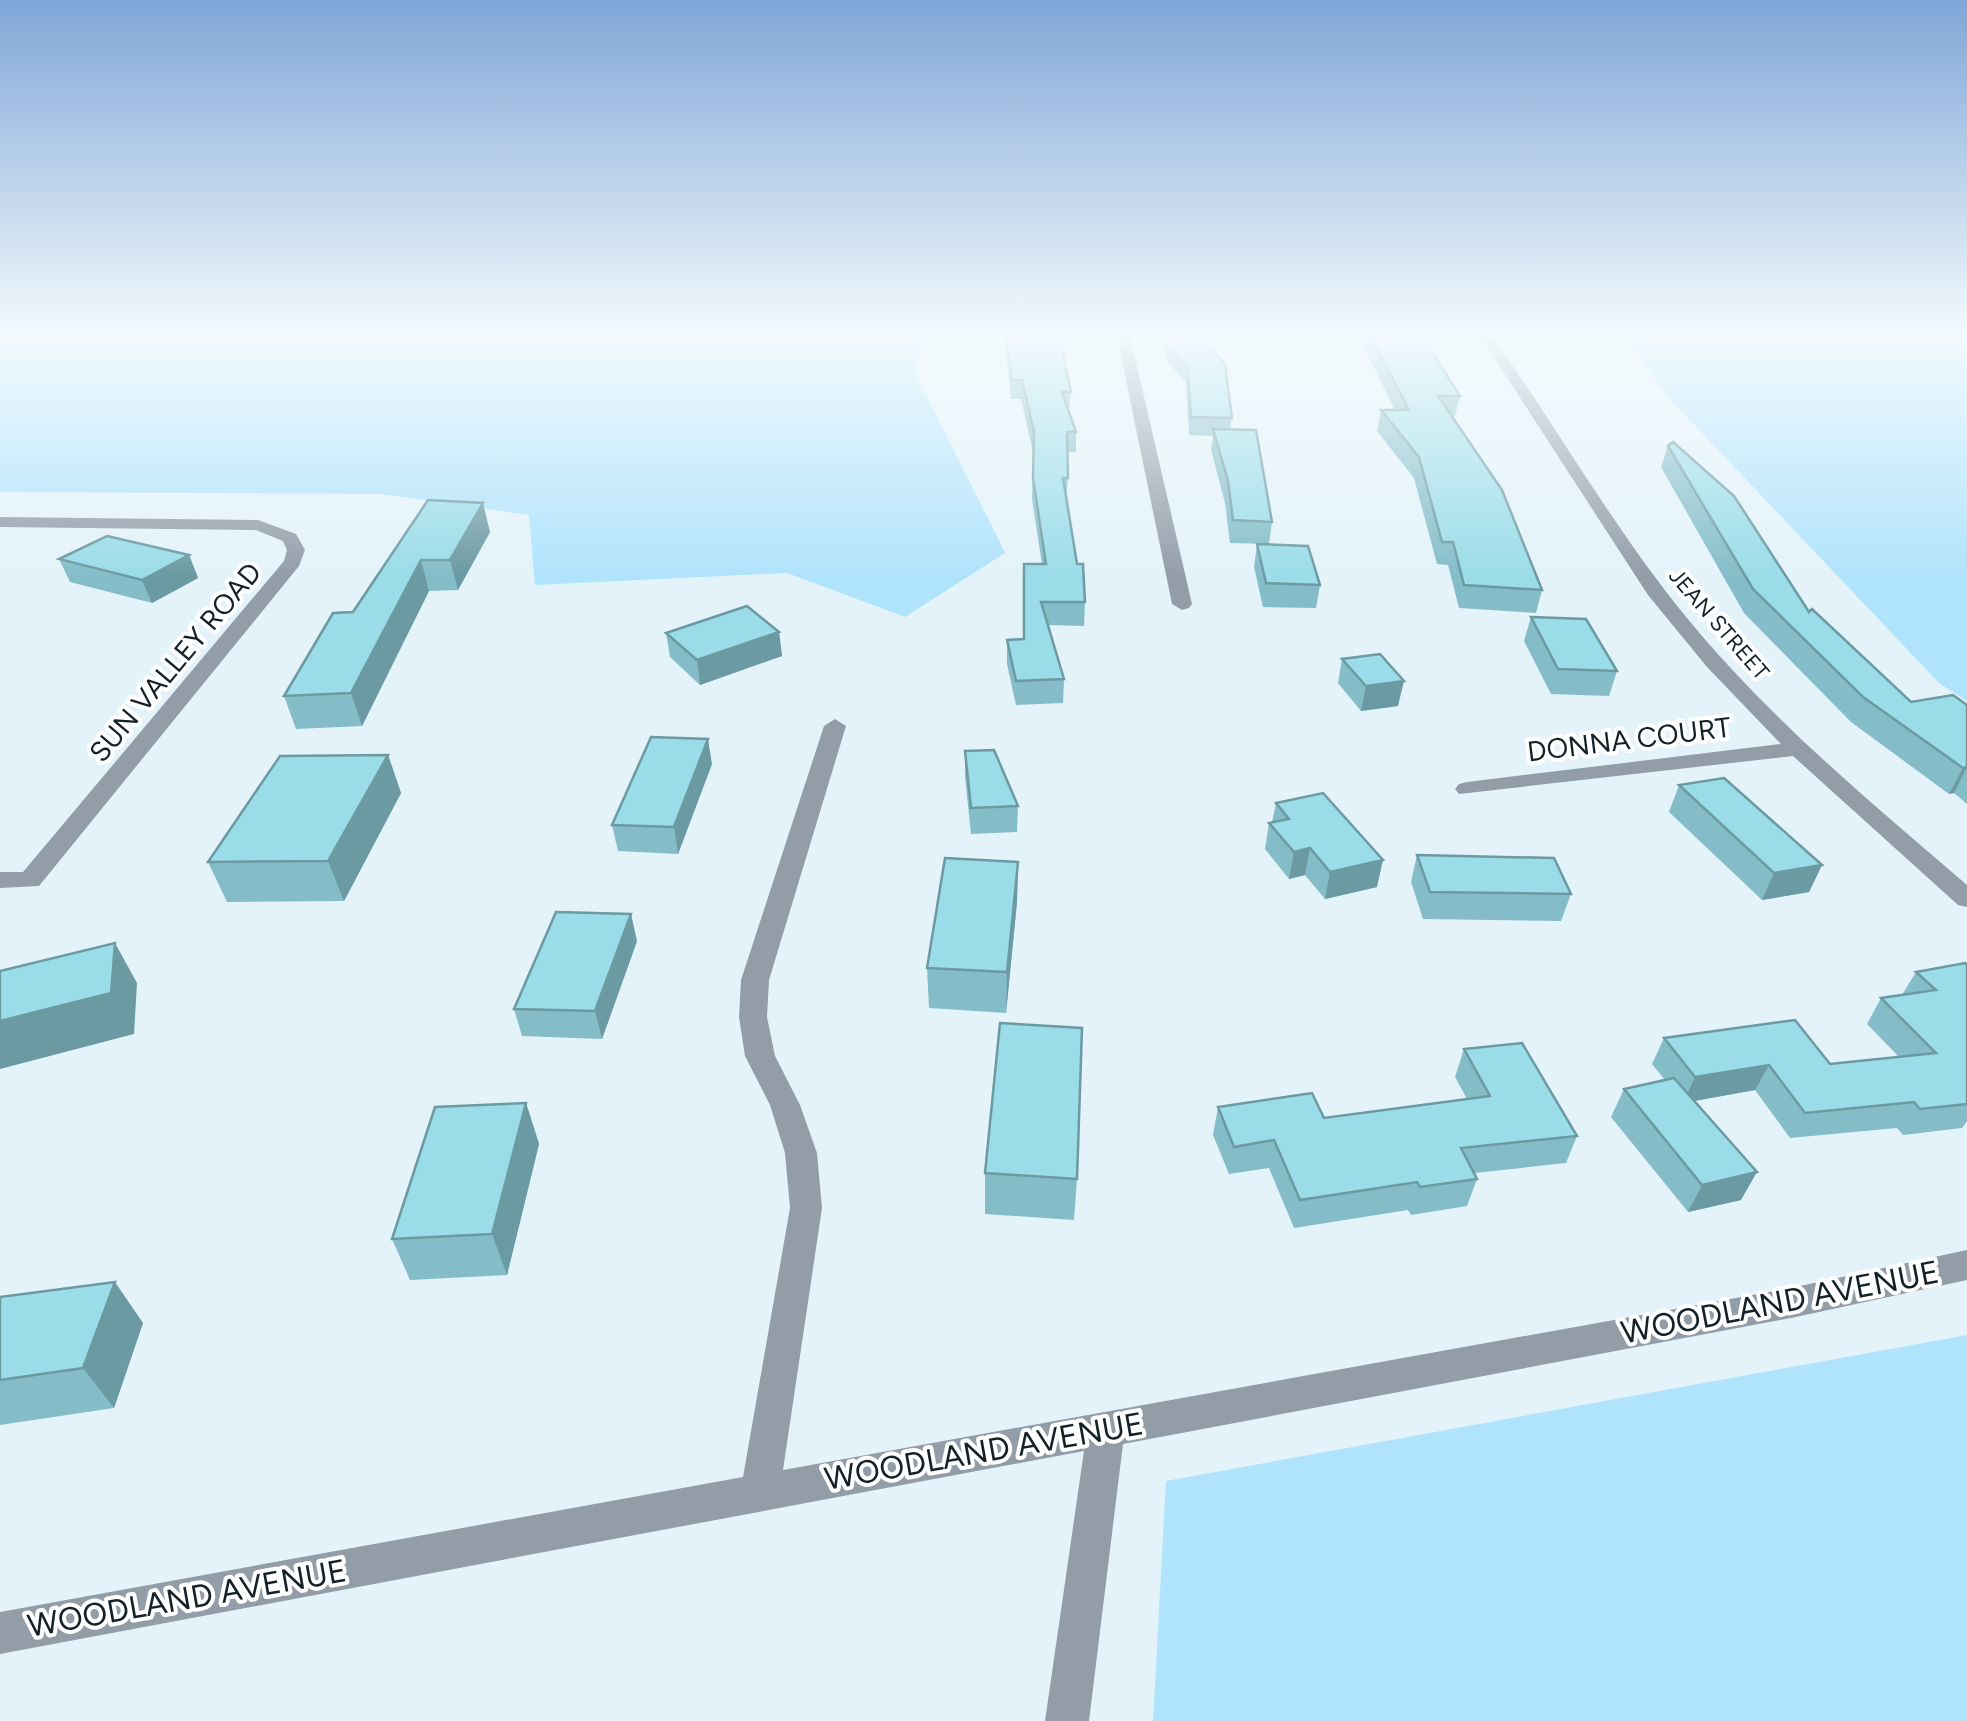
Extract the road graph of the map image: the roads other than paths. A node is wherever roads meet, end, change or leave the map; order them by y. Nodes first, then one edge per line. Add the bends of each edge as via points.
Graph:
1 (1141, 416) edge
2 (1543, 416) edge
3 (0, 522) edge
4 (1182, 604) dead end
5 (835, 726) dead end
6 (1800, 748) junction
7 (1466, 789) dead end
8 (0, 880) edge
9 (1967, 898) edge
10 (1967, 1265) edge
11 (1106, 1429) junction
12 (760, 1493) junction
13 (0, 1632) edge
14 (1067, 1721) edge

1 - 4 street
2 - 6 street, JEAN STREET via 1638,568 1714,662
3 - 8 street, SUN VALLEY ROAD via 233,522 276,530 296,550 294,562 30,880
5 - 12 street via 755,980 760,1056 802,1153 806,1208
6 - 7 street, DONNA COURT
6 - 9 street, JEAN STREET
10 - 11 street, WOODLAND AVENUE
11 - 12 street, WOODLAND AVENUE
11 - 14 street
12 - 13 street, WOODLAND AVENUE

